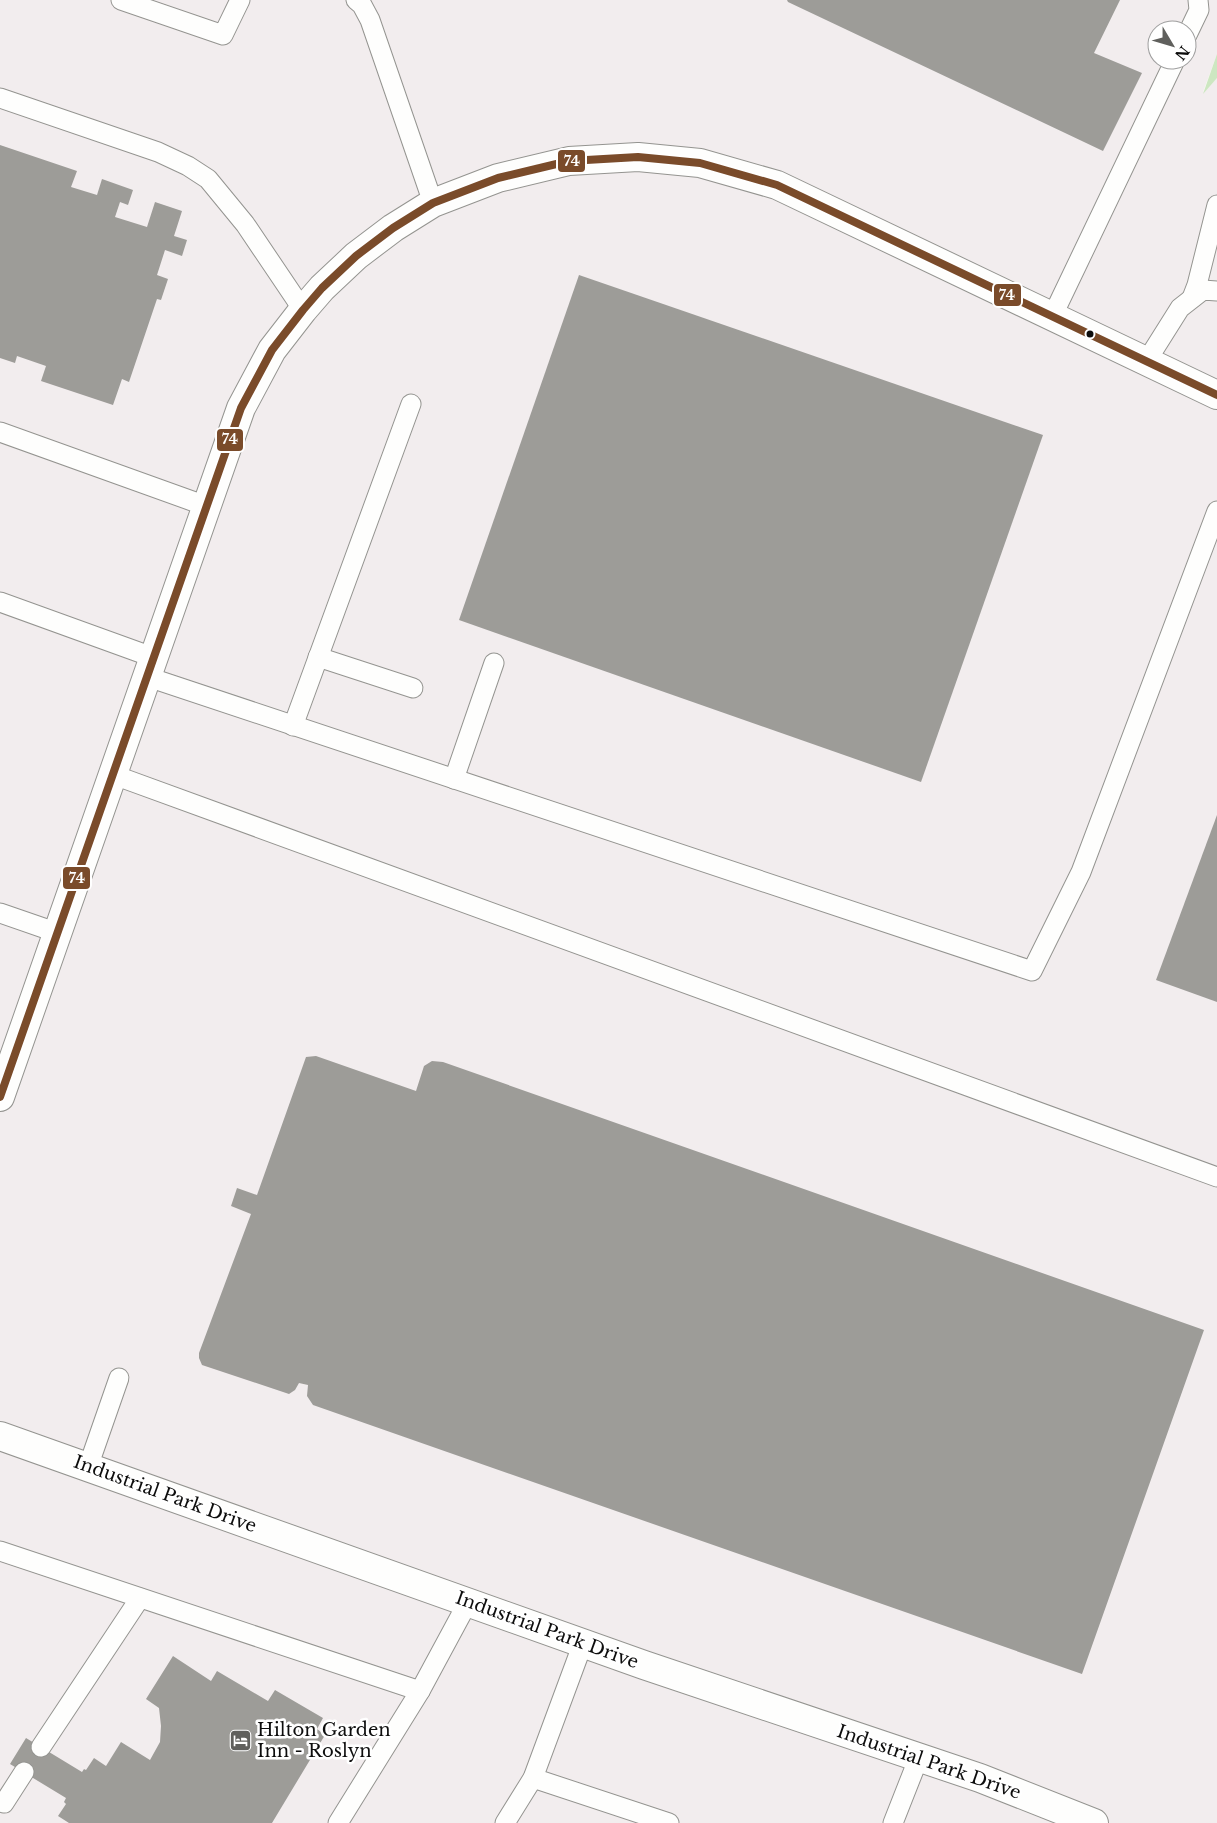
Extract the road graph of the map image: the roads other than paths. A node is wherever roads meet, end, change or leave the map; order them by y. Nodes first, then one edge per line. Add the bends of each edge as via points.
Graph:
1 (121, 0) edge
2 (240, 0) edge
3 (356, 0) edge
4 (1198, 0) edge
5 (1194, 20) edge
6 (1170, 70) edge
7 (0, 98) edge
8 (433, 203) junction
9 (1217, 204) edge
10 (1217, 291) edge
11 (1192, 298) junction
12 (302, 310) junction
13 (1052, 317) junction
14 (1146, 362) junction
15 (1217, 396) edge
16 (411, 404) dead end
17 (0, 432) edge
18 (206, 506) junction
19 (1217, 511) edge
20 (0, 602) edge
21 (318, 657) junction
22 (494, 664) dead end
23 (152, 667) junction
24 (413, 688) dead end
25 (293, 726) junction
26 (114, 775) junction
27 (454, 780) junction
28 (0, 913) edge
29 (58, 933) junction
30 (6, 1062) edge
31 (0, 1097) edge
32 (1217, 1177) edge
33 (119, 1378) dead end
34 (0, 1436) edge
35 (88, 1467) junction
36 (0, 1551) edge
37 (140, 1598) junction
38 (468, 1602) junction
39 (583, 1643) junction
40 (420, 1691) junction
41 (41, 1747) dead end
42 (919, 1757) junction
43 (24, 1772) dead end
44 (533, 1778) junction
45 (0, 1802) edge
46 (338, 1823) edge
47 (505, 1823) edge
48 (669, 1823) edge
49 (893, 1823) edge
50 (1094, 1823) edge

1 - 2 lane via 223,35
3 - 8 lane via 370,20
4 - 5 lane via 1199,10
6 - 13 lane
7 - 12 lane via 158,152 208,179 245,224
8 - 12 street via 356,256
8 - 13 street via 498,178 569,161 638,157 700,163 777,185
9 - 11 lane
10 - 11 lane via 1203,290
11 - 14 lane via 1180,308
12 - 18 street via 254,380
13 - 14 street
14 - 15 street
16 - 21 lane
17 - 18 lane
18 - 23 street
19 - 27 lane via 1082,872 1032,971
20 - 23 lane
21 - 24 lane
21 - 25 lane
22 - 27 lane
23 - 25 lane
23 - 26 street
25 - 27 lane
26 - 29 street
26 - 32 lane
28 - 29 lane
29 - 30 street
30 - 31 street
33 - 35 lane
34 - 35 street, Industrial Park Drive
35 - 38 street, Industrial Park Drive
36 - 37 lane
37 - 40 lane
37 - 41 lane
38 - 39 street, Industrial Park Drive
38 - 40 lane
39 - 42 street, Industrial Park Drive
39 - 44 lane
40 - 46 lane
42 - 49 lane
42 - 50 street, Industrial Park Drive
43 - 45 lane via 4,1803
44 - 47 lane
44 - 48 lane

